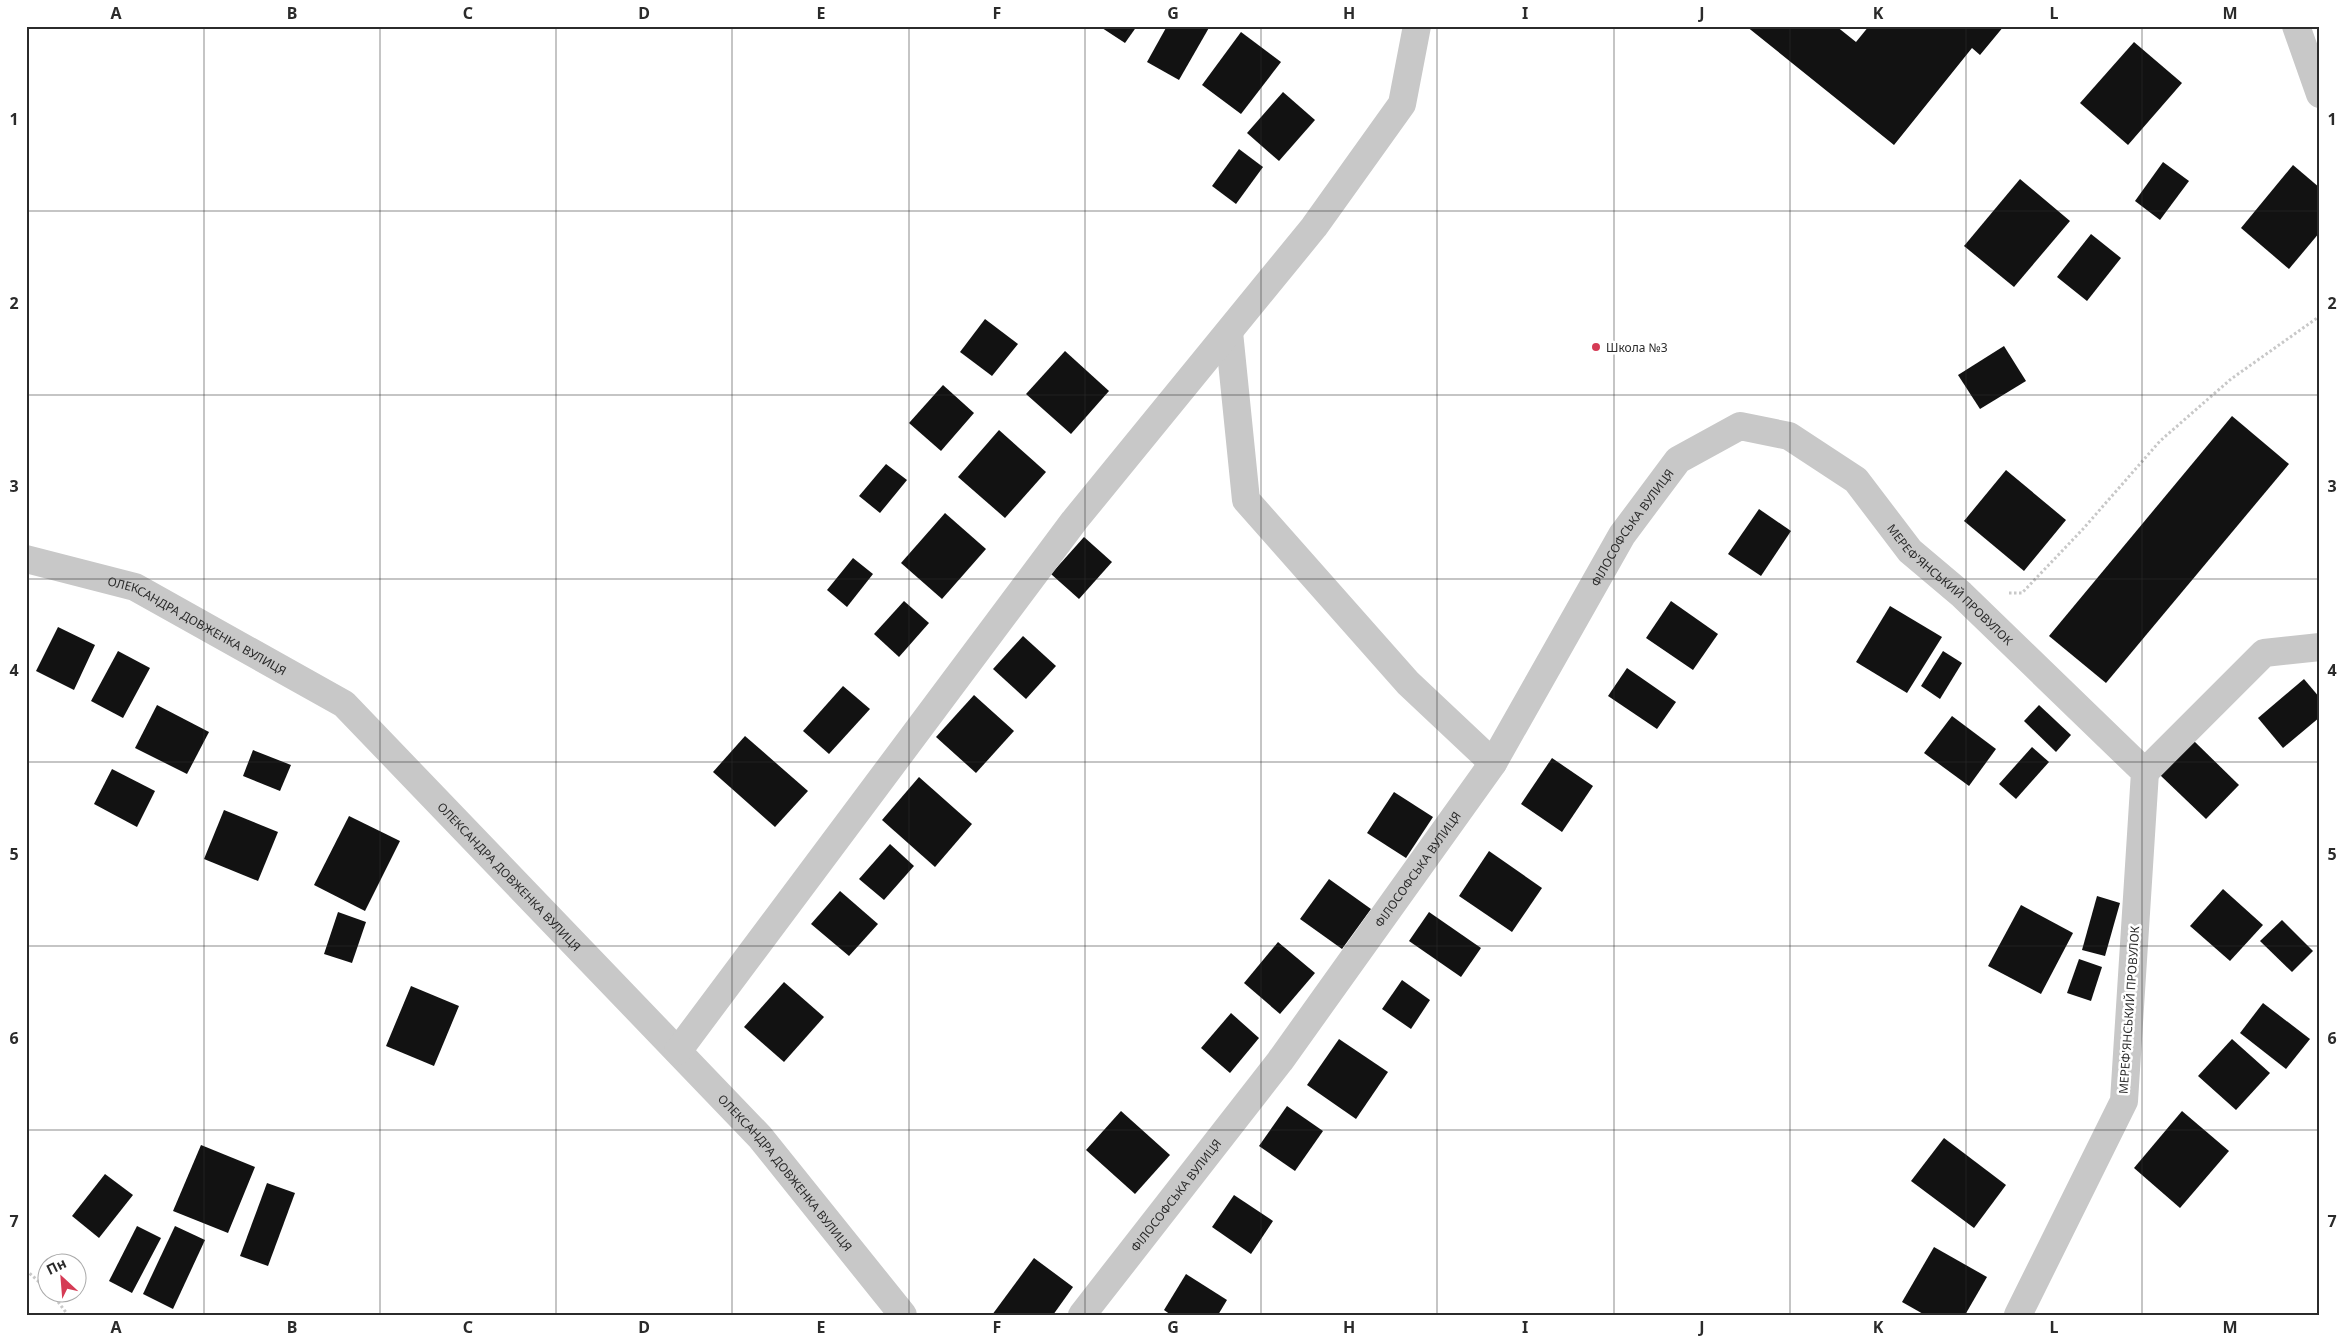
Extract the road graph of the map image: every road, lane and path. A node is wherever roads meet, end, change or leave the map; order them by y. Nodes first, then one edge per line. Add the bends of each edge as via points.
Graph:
1 (1417, 26) edge
2 (2296, 26) edge
3 (2320, 94) edge
4 (2320, 316) edge
5 (1229, 332) junction
6 (1740, 426) joint
7 (26, 559) edge
8 (1961, 594) junction
9 (2320, 647) edge
10 (1493, 763) junction
11 (2145, 772) junction
12 (678, 1051) junction
13 (26, 1270) edge
14 (38, 1281) edge
15 (60, 1304) edge
16 (68, 1315) edge
17 (904, 1315) edge
18 (1082, 1315) edge
19 (2018, 1315) edge

1 - 5 street via 1402,104 1314,227
2 - 3 street
4 - 8 path via 2232,379 2160,441 2083,530 2022,593
5 - 10 street via 1246,500 1408,683
5 - 12 street via 1074,521
6 - 8 street, МЕРЕФ'ЯНСЬКИЙ ПРОВУЛОК via 1789,436 1856,480 1910,550
6 - 10 street, ФІЛОСОФСЬКА ВУЛИЦЯ via 1678,460 1622,534
7 - 12 street, ОЛЕКСАНДРА ДОВЖЕНКА ВУЛИЦЯ via 135,587 344,704
8 - 11 street, МЕРЕФ'ЯНСЬКИЙ ПРОВУЛОК
9 - 11 street via 2264,653
10 - 18 street, ФІЛОСОФСЬКА ВУЛИЦЯ via 1280,1061
11 - 19 street, МЕРЕФ'ЯНСЬКИЙ ПРОВУЛОК via 2124,1101
12 - 17 street, ОЛЕКСАНДРА ДОВЖЕНКА ВУЛИЦЯ via 760,1137
13 - 14 path
15 - 16 path

